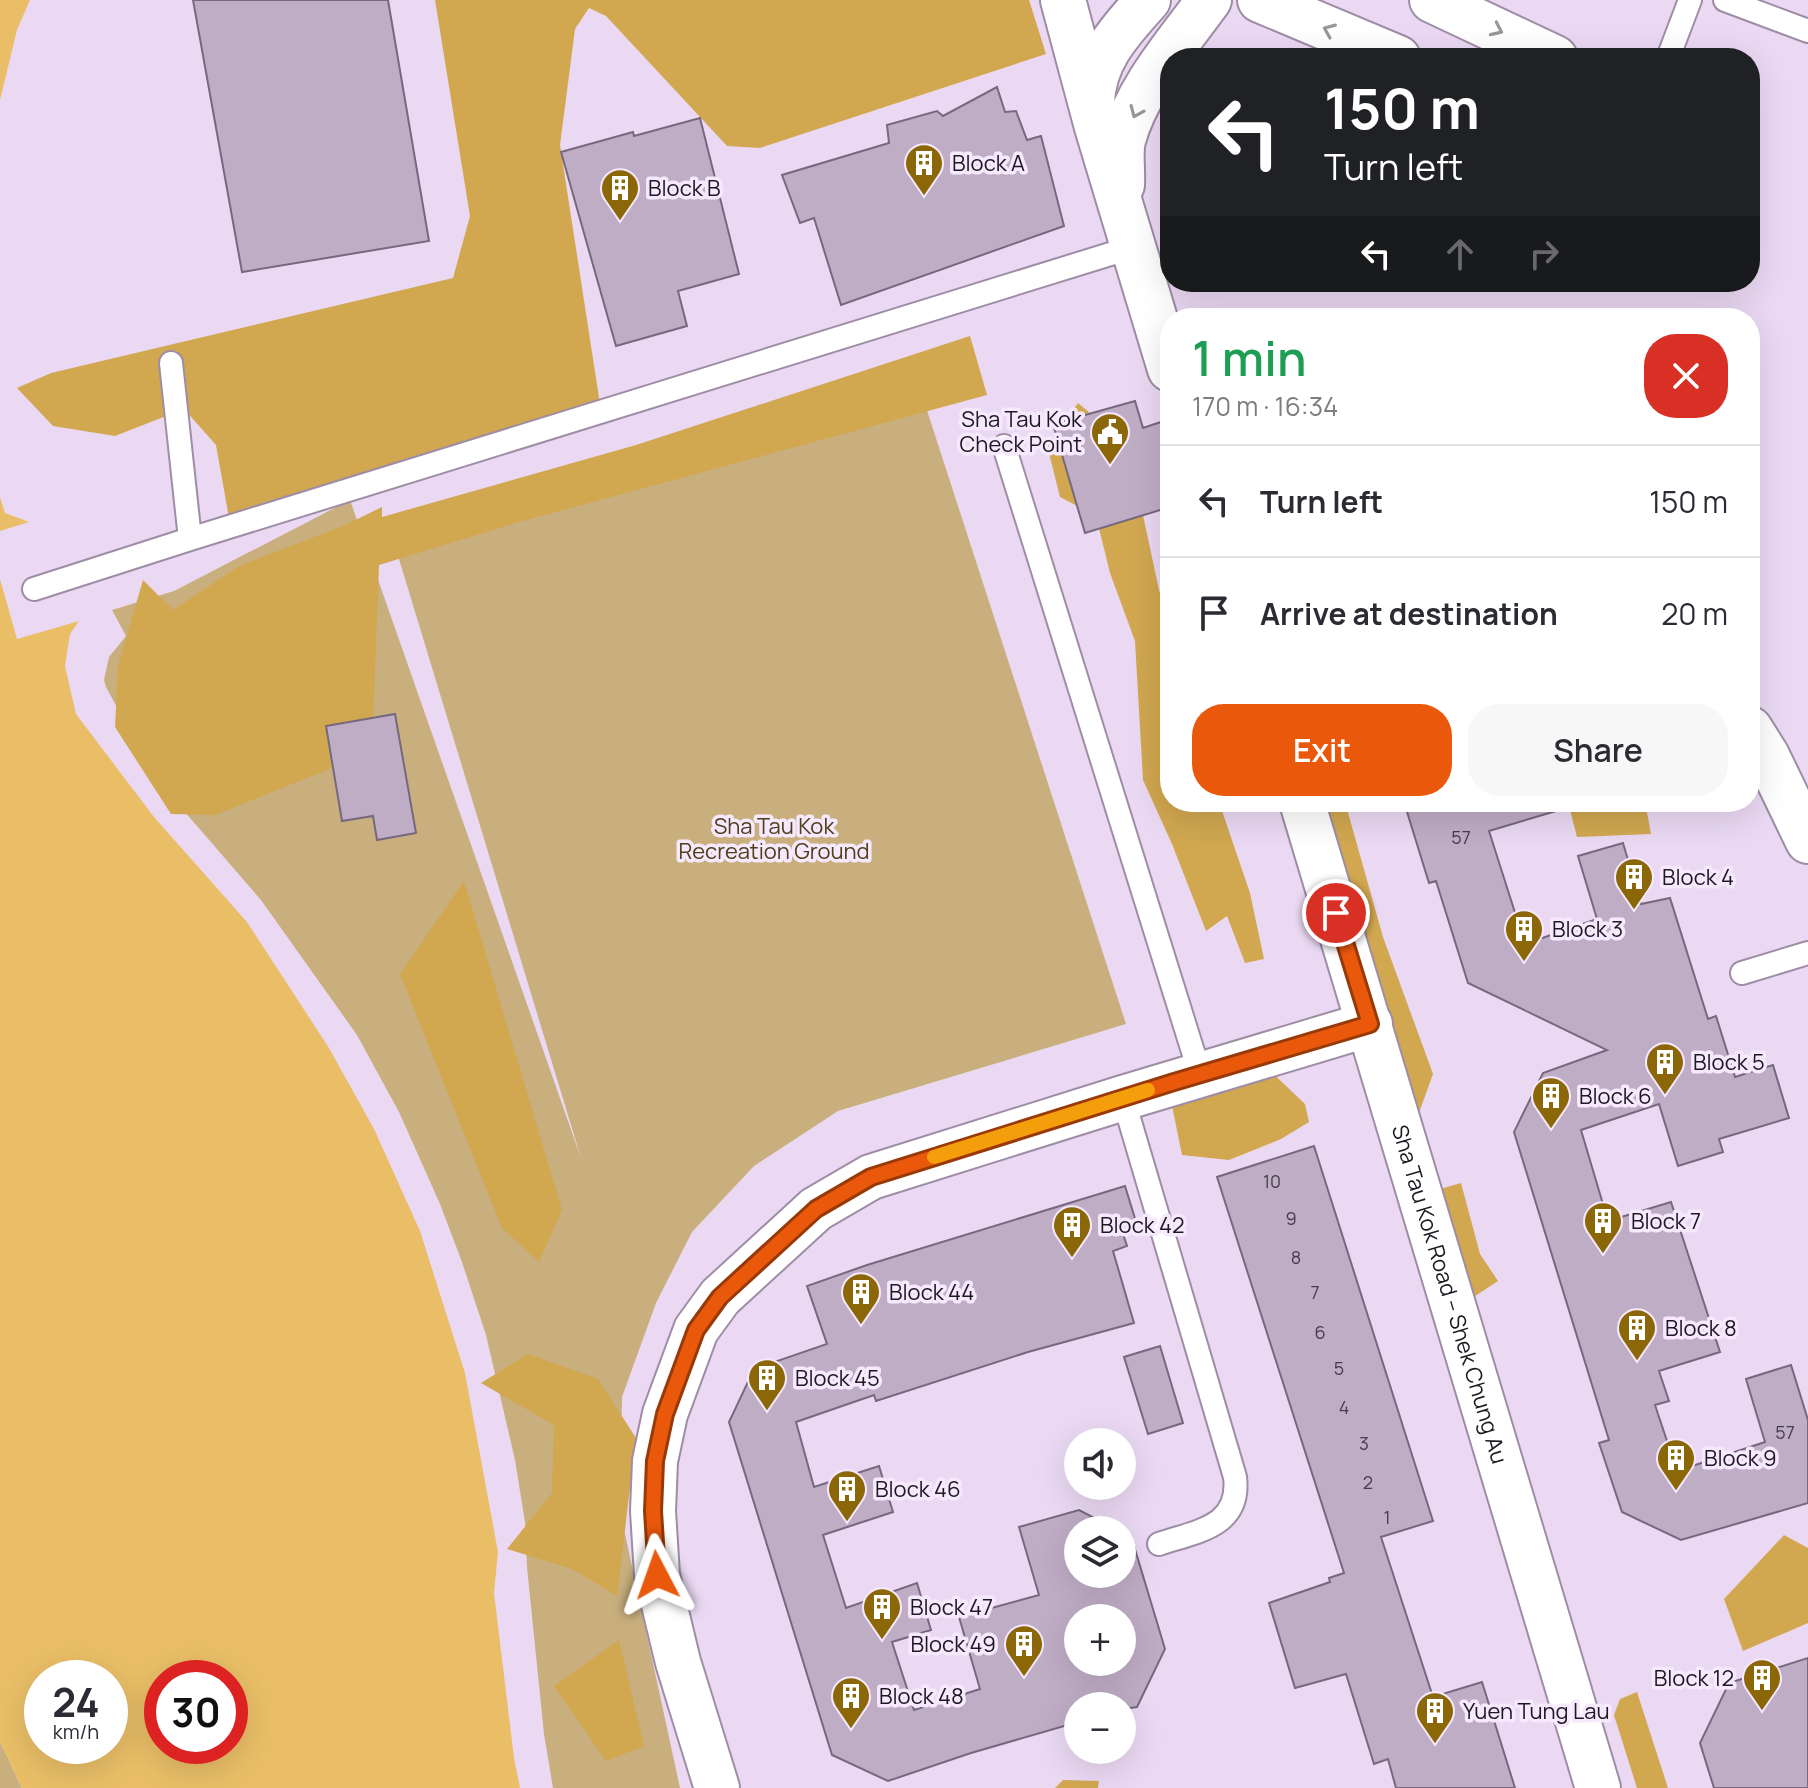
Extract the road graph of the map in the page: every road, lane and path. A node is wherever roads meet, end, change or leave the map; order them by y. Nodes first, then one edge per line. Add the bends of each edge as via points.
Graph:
1 (1063, 0) edge
2 (1148, 0) edge
3 (1209, 0) edge
4 (1260, 0) edge
5 (1432, 0) edge
6 (1690, 0) edge
7 (1725, 0) edge
8 (1808, 31) edge
9 (1174, 48) edge
10 (1374, 48) edge
11 (1534, 48) edge
12 (1672, 48) edge
13 (1160, 67) edge
14 (1097, 127) junction
15 (1128, 229) junction
16 (1160, 336) edge
17 (171, 363) dead end
18 (1004, 446) dead end
19 (190, 539) junction
20 (34, 589) dead end
21 (1760, 746) edge
22 (1305, 812) edge
23 (1808, 841) edge
24 (1808, 953) edge
25 (1742, 973) dead end
26 (1370, 1024) junction
27 (1200, 1074) junction
28 (1123, 1098) junction
29 (1159, 1544) dead end
30 (717, 1788) edge
31 (1598, 1788) edge

1 - 14 street
2 - 14 street via 1101,60 1092,84
3 -> 9 street
10 -> 4 street
5 -> 11 street
6 - 12 lane
7 - 8 lane
13 -> 15 street via 1123,142
14 - 15 street
15 - 16 street
15 - 19 lane
17 - 19 lane
18 - 27 lane
19 - 20 lane
21 - 23 street
22 - 26 street, Sha Tau Kok Road – Shek Chung Au
24 - 25 lane
26 - 27 street
26 - 31 street, Sha Tau Kok Road – Shek Chung Au
27 - 28 street
28 - 29 lane via 1237,1493 1223,1520
28 - 30 street via 871,1177 816,1209 720,1297 696,1330 665,1414 655,1461 653,1511 657,1575

